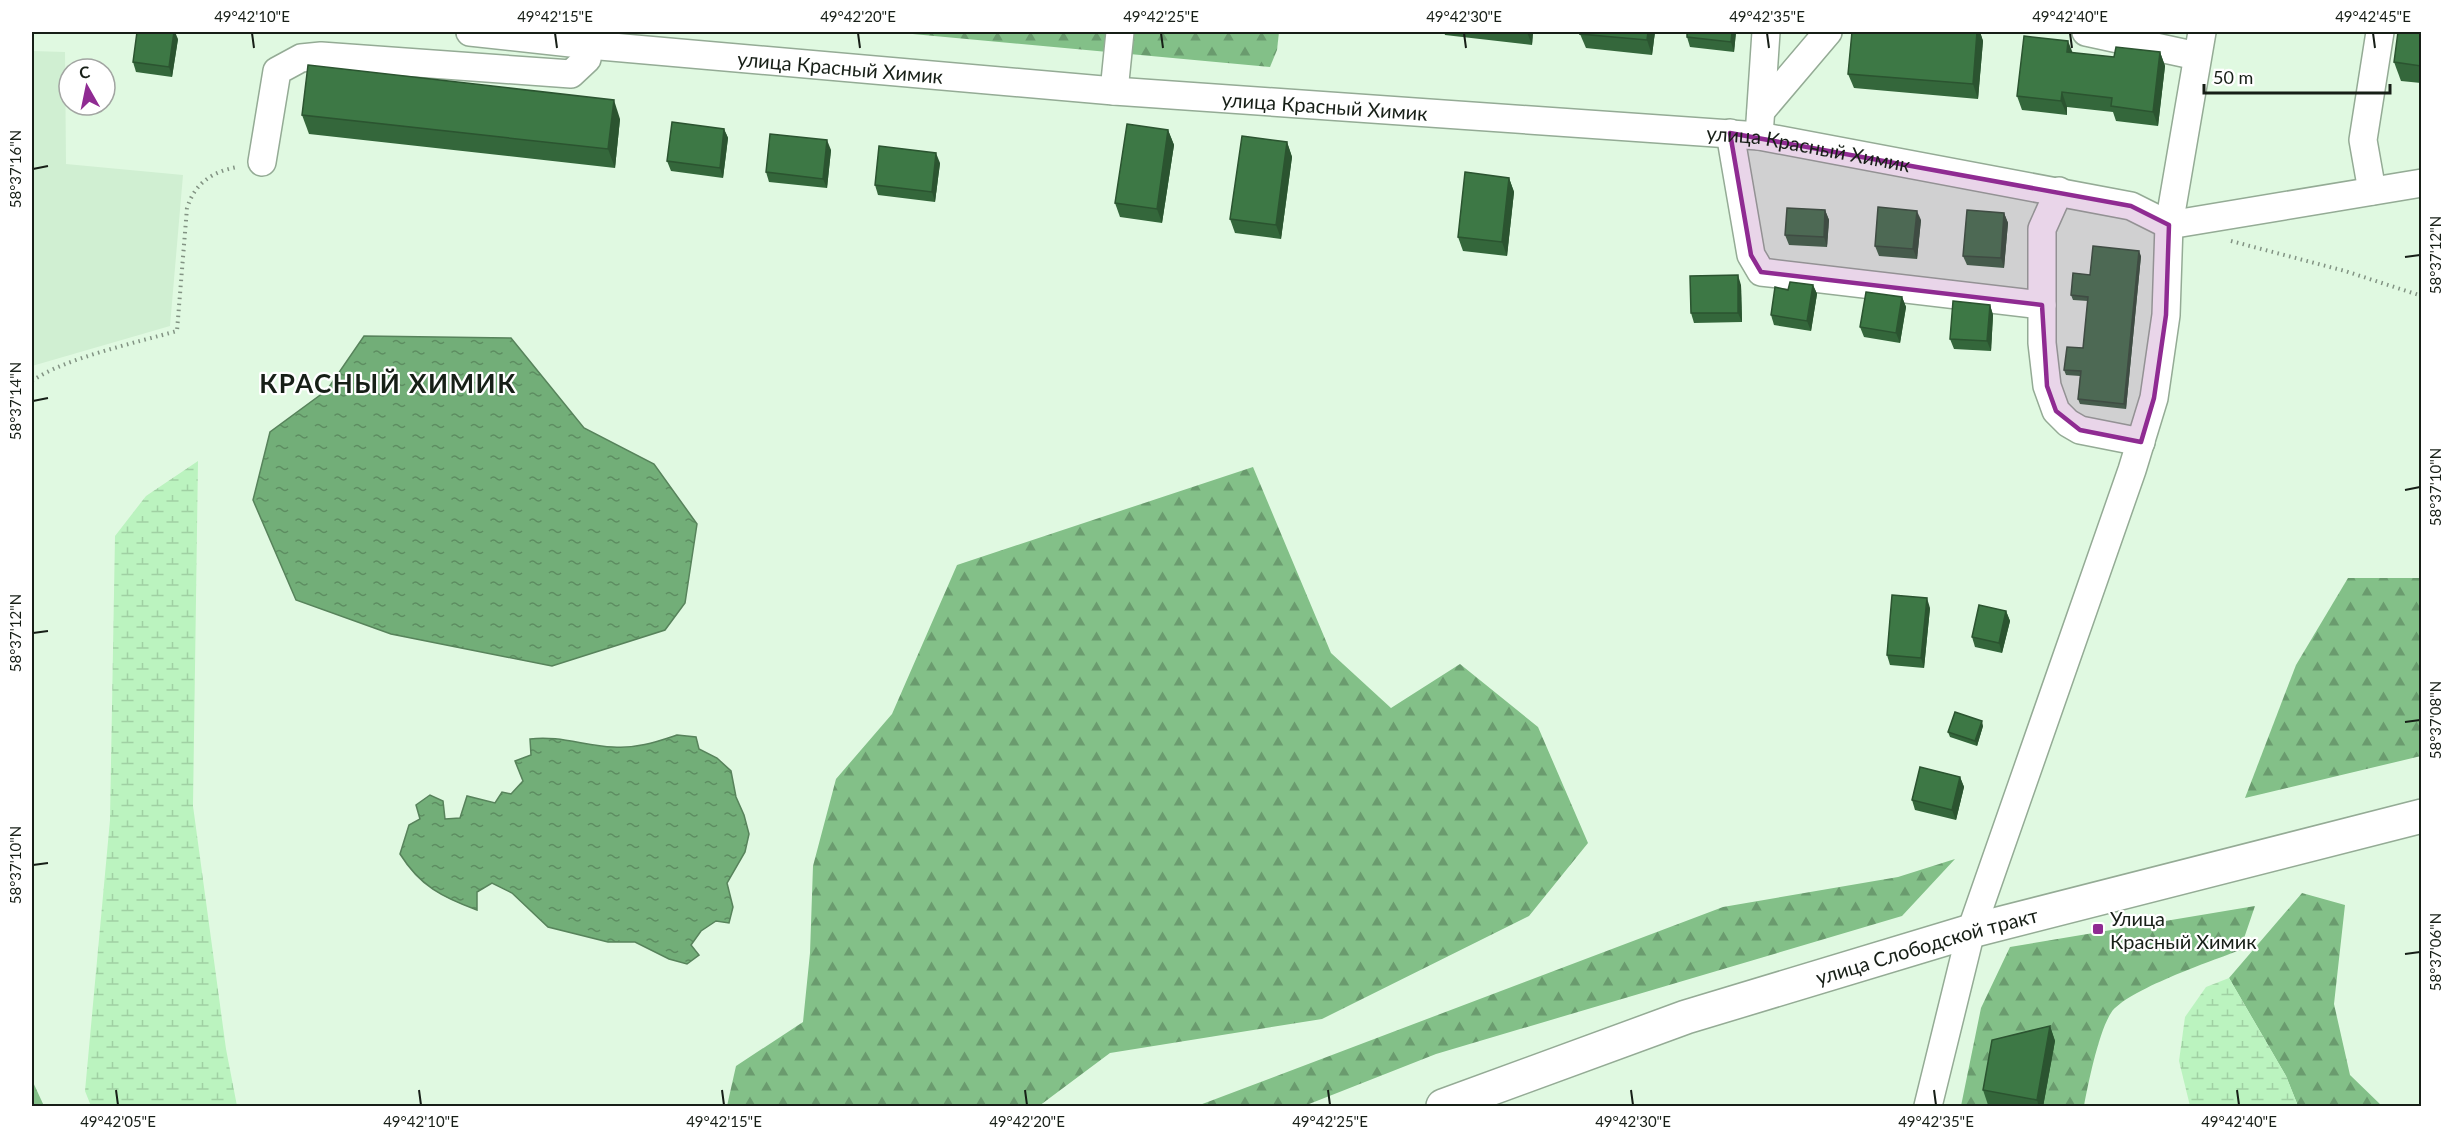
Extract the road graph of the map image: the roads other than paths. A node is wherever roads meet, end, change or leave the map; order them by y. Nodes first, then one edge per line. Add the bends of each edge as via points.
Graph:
1 (470, 32) edge
2 (1120, 32) edge
3 (1766, 32) edge
4 (1828, 32) edge
5 (2086, 32) edge
6 (2380, 32) edge
7 (2199, 44) edge
8 (589, 45) junction
9 (1114, 91) junction
10 (1760, 123) junction
11 (1730, 133) junction
12 (262, 162) road end
13 (2421, 183) edge
14 (2059, 191) junction
15 (2372, 191) junction
16 (2169, 225) junction
17 (2042, 304) junction
18 (2141, 442) junction
19 (2421, 816) edge
20 (1971, 931) junction
21 (1443, 1107) edge
22 (1928, 1107) edge

1 - 8 street, улица Красный Химик
2 - 9 street
3 - 10 street
4 - 10 street
5 - 7 street
6 - 15 street via 2363,140
7 - 16 street
8 - 9 street, улица Красный Химик
8 - 12 street via 587,59 571,74 321,56 301,58 277,71
9 - 11 street, улица Красный Химик
10 - 11 street, улица Красный Химик
10 - 14 street, улица Красный Химик
11 - 17 street via 1751,255 1758,269 1767,274
13 - 15 street
14 - 16 street, улица Красный Химик via 2131,206
14 - 17 street via 2042,229
15 - 16 street
16 - 18 street via 2166,315 2154,398
17 - 18 street via 2047,386 2056,411 2080,430
18 - 20 street
19 - 20 main road, улица Слободской тракт
20 - 21 main road, улица Слободской тракт via 1686,1017
20 - 22 street

